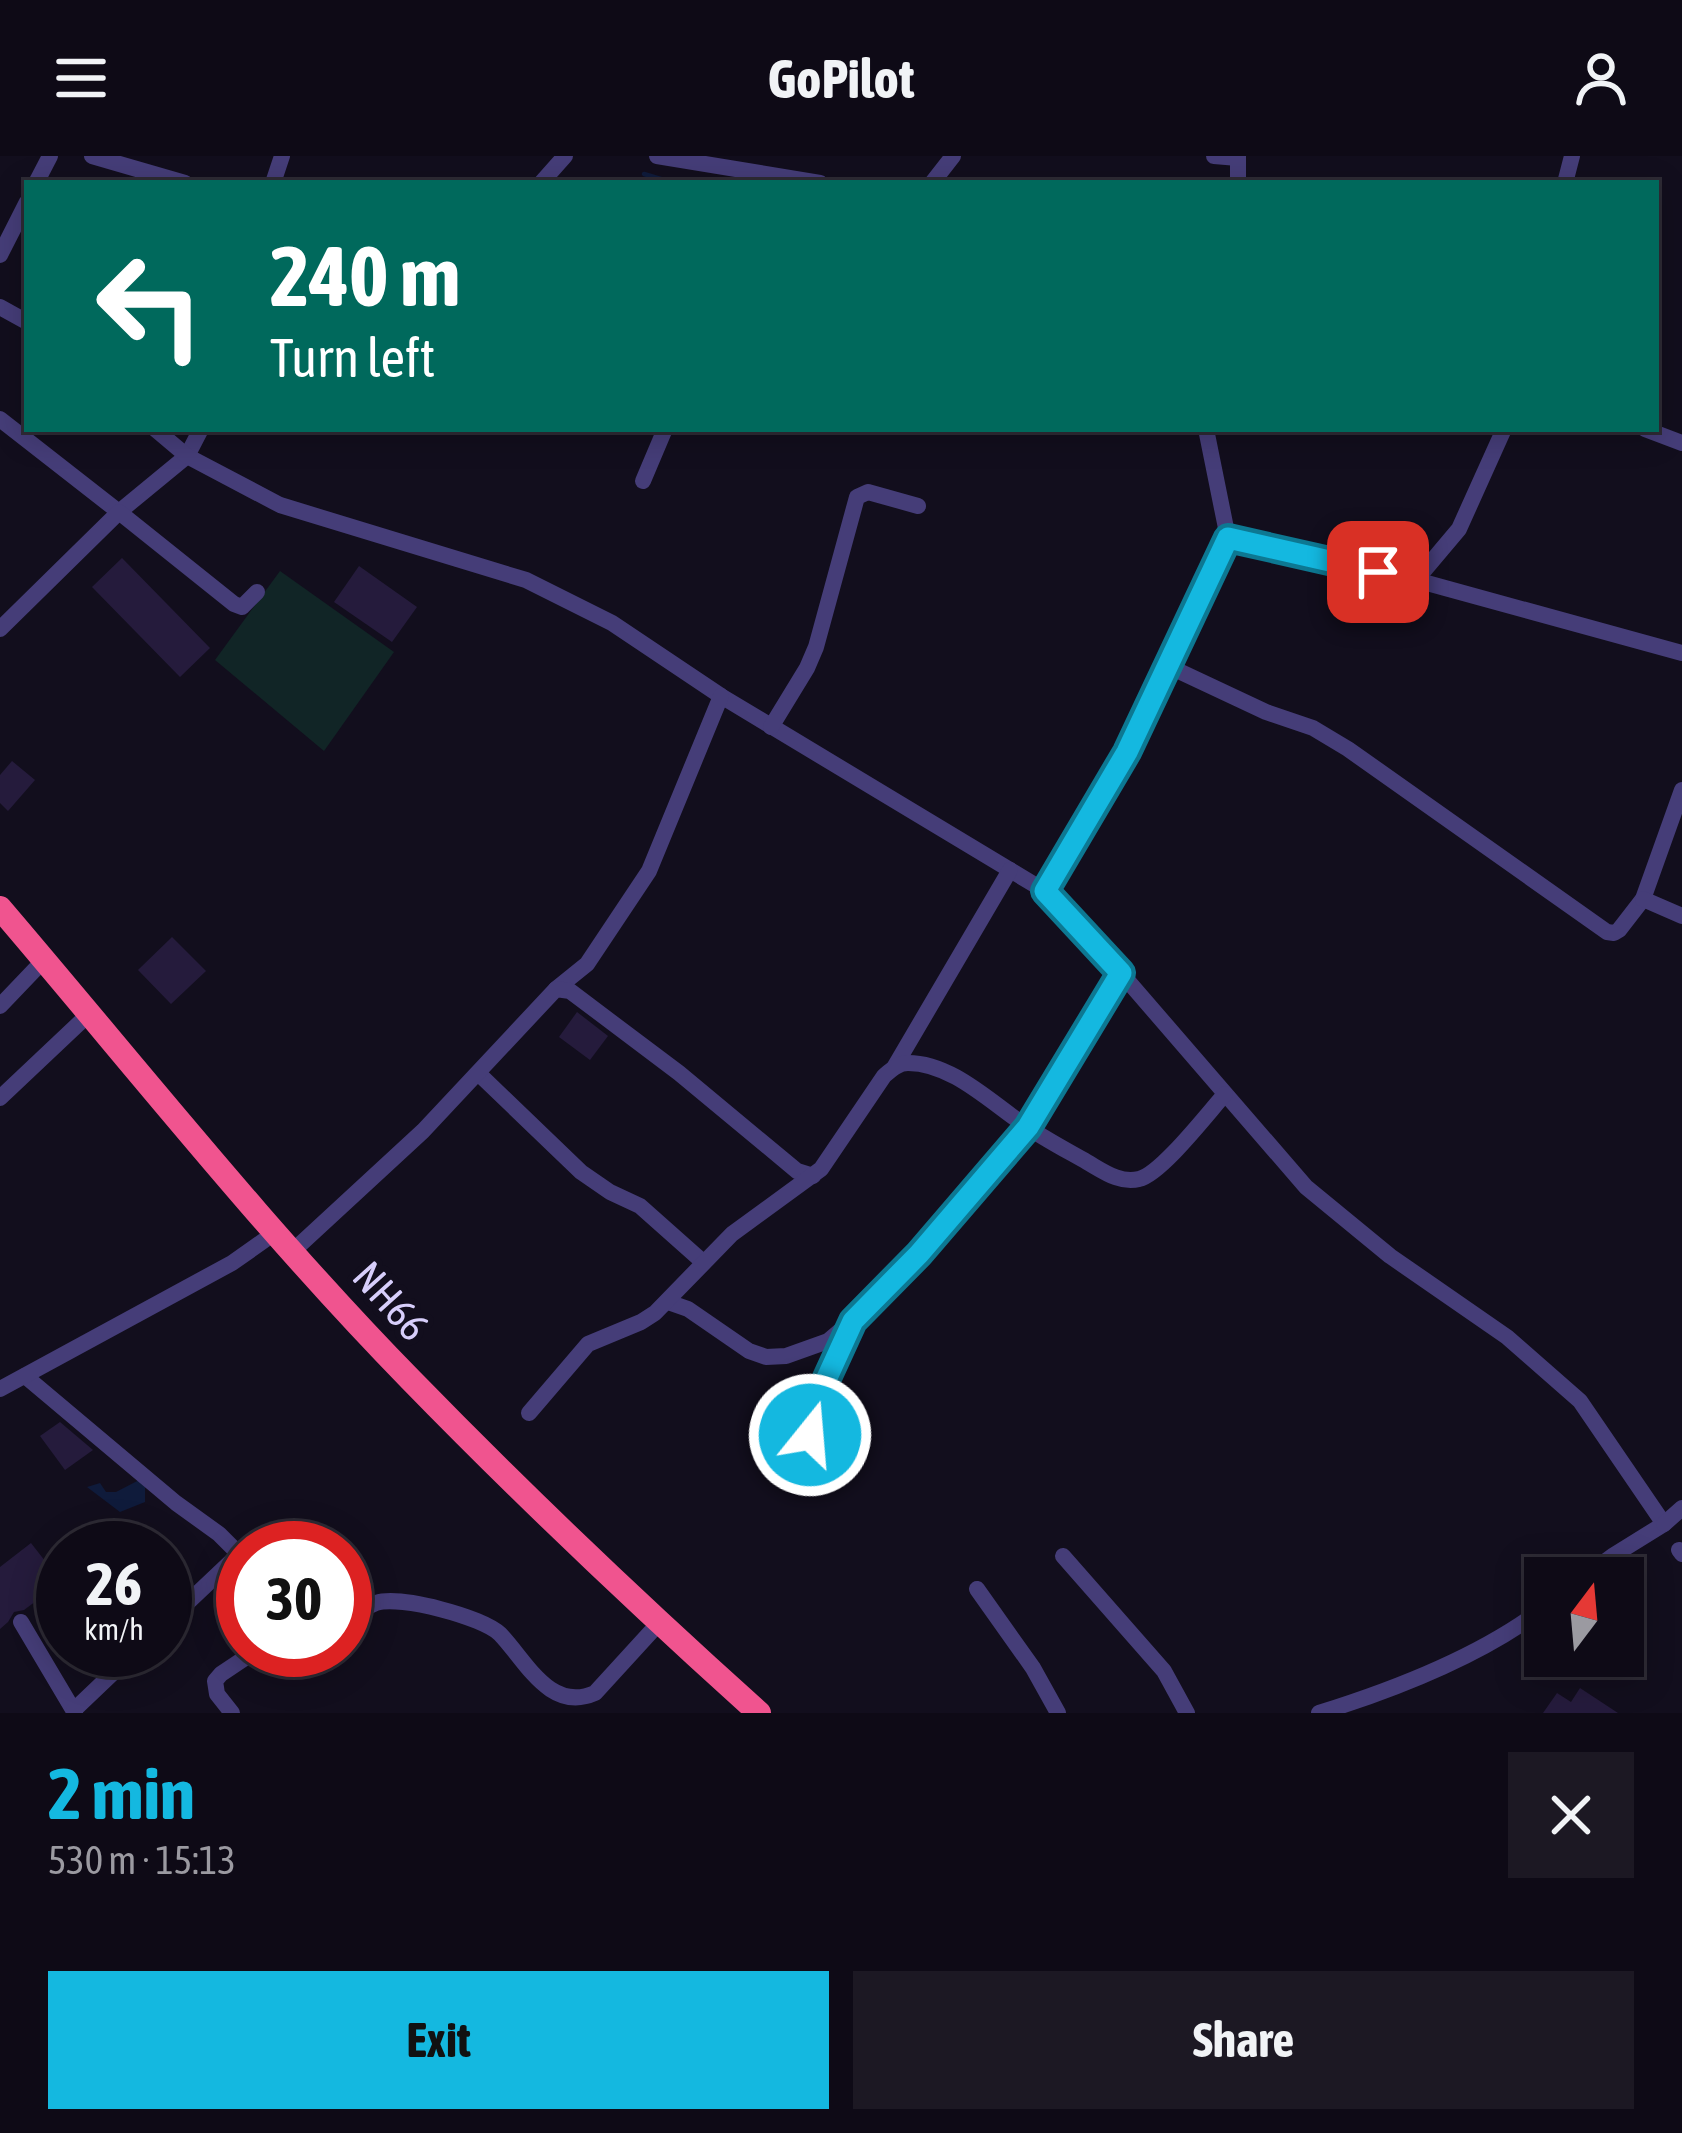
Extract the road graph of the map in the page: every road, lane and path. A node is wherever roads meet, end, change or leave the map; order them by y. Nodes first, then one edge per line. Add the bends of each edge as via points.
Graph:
1 (92, 156) edge
2 (565, 156) edge
3 (657, 156) edge
4 (953, 156) edge
5 (1214, 156) edge
6 (1238, 157) edge
7 (175, 180) edge
8 (545, 180) edge
9 (778, 180) edge
10 (934, 180) edge
11 (24, 208) edge
12 (0, 255) edge
13 (0, 418) edge
14 (159, 432) edge
15 (199, 432) edge
16 (664, 432) edge
17 (1206, 432) edge
18 (1503, 432) edge
19 (1654, 432) edge
20 (1682, 442) edge
21 (187, 456) junction
22 (643, 481) dead end
23 (918, 506) dead end
24 (119, 512) junction
25 (1228, 538) junction
26 (1416, 580) junction
27 (257, 592) dead end
28 (0, 628) edge
29 (1682, 652) edge
30 (1168, 666) junction
31 (721, 696) junction
32 (771, 727) junction
33 (1682, 790) edge
34 (1010, 870) junction
35 (1045, 891) junction
36 (1643, 899) junction
37 (0, 908) edge
38 (1682, 916) edge
39 (44, 960) junction
40 (1121, 973) junction
41 (556, 989) junction
42 (0, 1006) edge
43 (90, 1013) junction
44 (895, 1066) junction
45 (478, 1072) junction
46 (1225, 1094) junction
47 (0, 1098) edge
48 (1028, 1127) junction
49 (813, 1176) junction
50 (284, 1241) junction
51 (704, 1262) junction
52 (668, 1302) junction
53 (853, 1321) junction
54 (25, 1376) junction
55 (0, 1389) edge
56 (529, 1413) dead end
57 (824, 1456) dead end
58 (1682, 1508) edge
59 (1664, 1524) junction
60 (216, 1532) edge
61 (1063, 1556) dead end
62 (1611, 1557) edge
63 (216, 1578) edge
64 (977, 1589) dead end
65 (192, 1600) edge
66 (372, 1604) edge
67 (1524, 1619) edge
68 (21, 1622) dead end
69 (659, 1623) junction
70 (110, 1677) edge
71 (222, 1677) edge
72 (74, 1712) edge
73 (232, 1713) edge
74 (759, 1713) edge
75 (1058, 1713) edge
76 (1187, 1713) edge
77 (1319, 1713) edge

1 - 7 street
2 - 8 street
3 - 9 street
4 - 10 street
5 - 6 street
11 - 12 street
13 - 24 street
14 - 21 street
15 - 21 street
16 - 22 street
17 - 25 street
18 - 26 street via 1459,529
19 - 20 street
21 - 24 street
21 - 31 street via 280,505 526,580 612,623
23 - 32 street via 868,492 857,497 816,647
24 - 27 street via 234,604 242,608
24 - 28 street
25 - 26 street
25 - 30 street
26 - 29 street
30 - 35 street
30 - 36 street via 1348,749 1607,932 1619,930
31 - 32 street
31 - 41 street via 649,872 587,964
32 - 34 street
33 - 36 street
34 - 35 street
34 - 44 street
35 - 40 street
36 - 38 street
37 - 39 highway, NH66 / NH66
39 - 42 street
39 - 43 highway, NH66 / NH66
40 - 46 street
40 - 48 street
41 - 45 street
41 - 49 street
43 - 47 street
43 - 50 highway, NH66 / NH66
44 - 48 street via 939,1070
44 - 49 street
45 - 50 street via 423,1131
45 - 51 street via 581,1172 640,1206
46 - 48 street via 1139,1180 1108,1174
46 - 59 street via 1306,1187 1580,1400
48 - 53 street
49 - 51 street
50 - 54 street
50 - 69 highway, NH66 / NH66 via 410,1380
51 - 52 street
52 - 53 street via 766,1357 807,1350
52 - 56 street via 588,1344
53 - 57 street via 810,1423
54 - 55 street
54 - 60 street
58 - 59 street
59 - 62 street
61 - 76 street via 1164,1671
63 - 65 street
64 - 75 street
66 - 69 street via 406,1602 478,1620 564,1705 585,1702
67 - 77 street via 1450,1661
68 - 72 street
69 - 74 highway, NH66 / NH66
70 - 72 street
71 - 73 street via 217,1694

